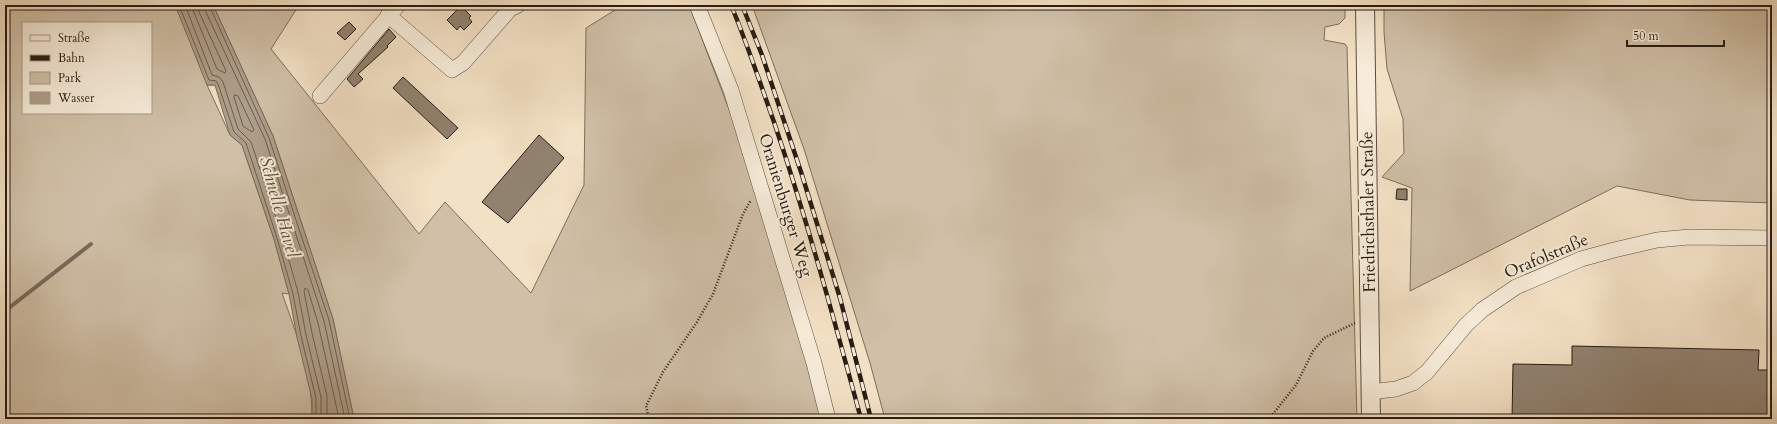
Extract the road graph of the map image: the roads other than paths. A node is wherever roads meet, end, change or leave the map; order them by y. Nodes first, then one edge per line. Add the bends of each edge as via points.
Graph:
1 (518, 5) edge
2 (697, 5) edge
3 (1365, 5) edge
4 (393, 10) edge
5 (320, 96) dead end
6 (1772, 238) edge
7 (1370, 392) junction
8 (828, 419) edge
9 (1371, 419) edge

1 - 4 street via 510,9 463,63 452,70
2 - 8 street, Oranienburger Weg via 731,90 814,363
3 - 7 street, Friedrichsthaler Straße
4 - 5 street
6 - 7 street, Orafolstraße via 1689,237 1657,240 1581,260 1516,287 1482,310 1466,325 1427,372 1414,382 1396,389
7 - 9 street, Friedrichsthaler Straße

